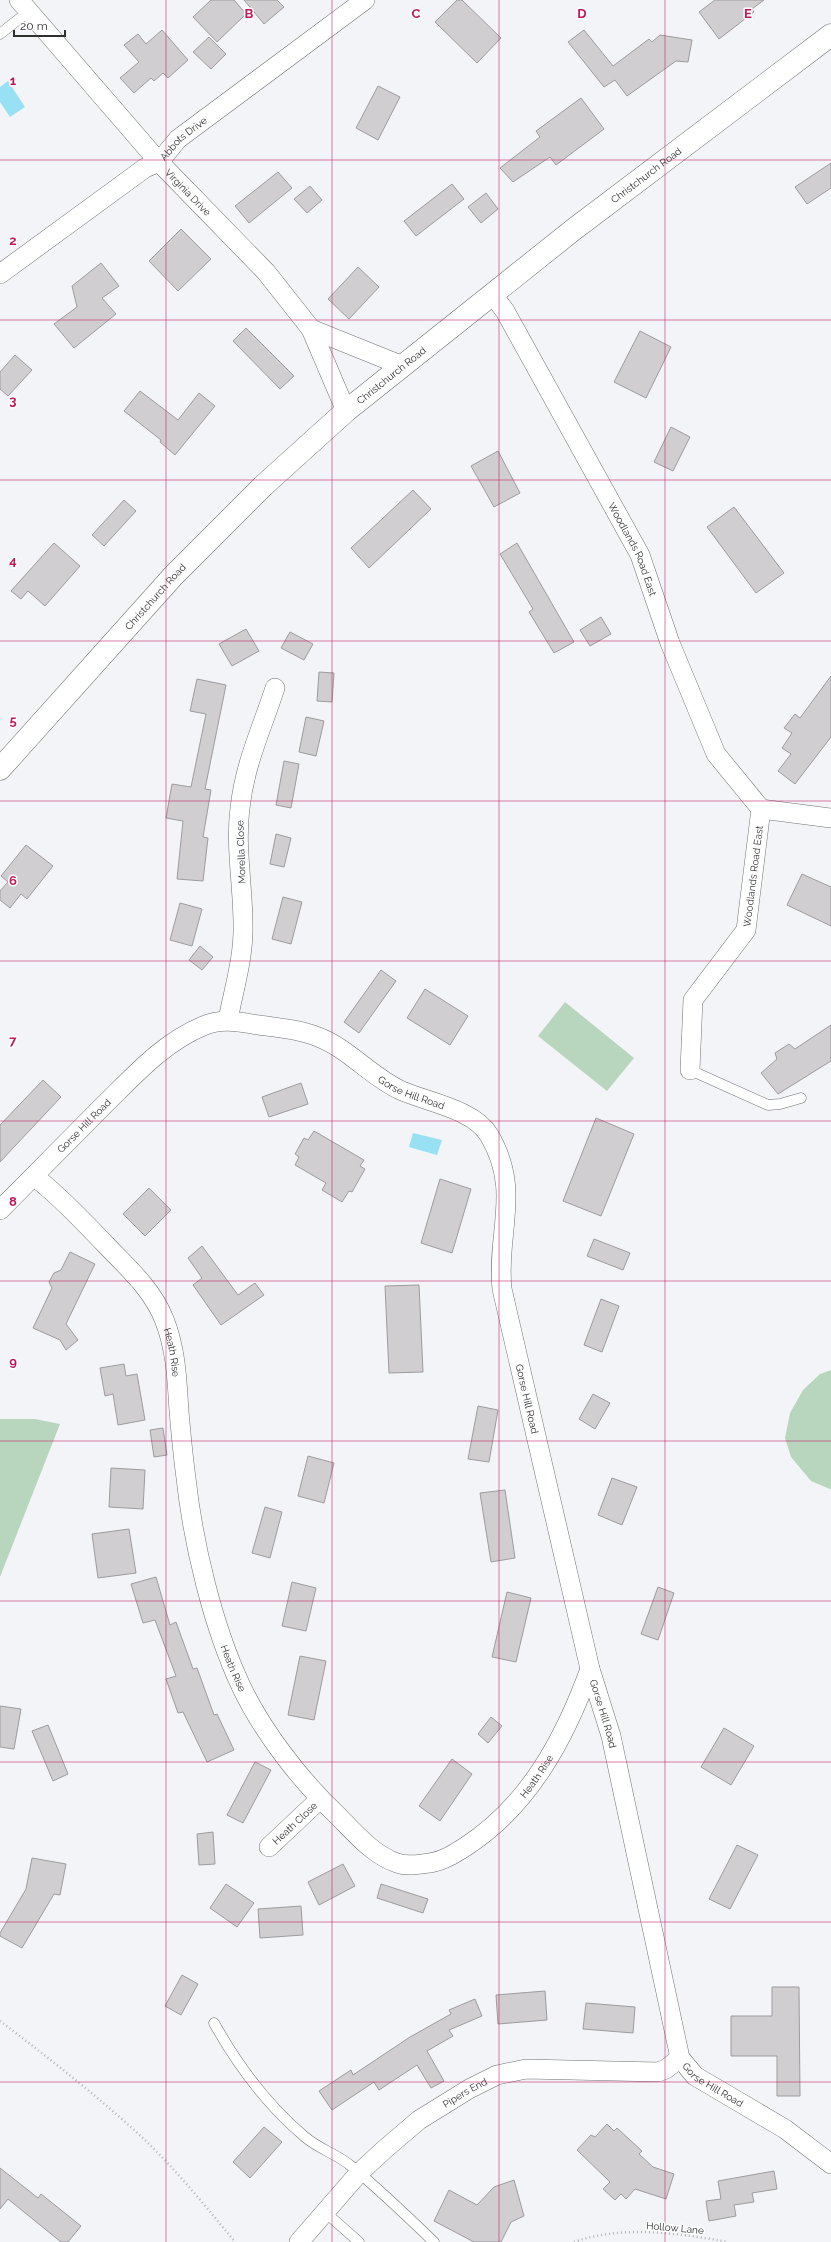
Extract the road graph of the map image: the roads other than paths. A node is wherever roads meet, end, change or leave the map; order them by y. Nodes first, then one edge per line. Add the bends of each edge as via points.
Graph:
1 (365, 0) edge
2 (24, 6) edge
3 (0, 34) edge
4 (831, 35) edge
5 (159, 162) junction
6 (0, 274) edge
7 (492, 294) junction
8 (311, 329) junction
9 (403, 366) junction
10 (346, 411) junction
11 (275, 688) dead end
12 (0, 769) edge
13 (761, 809) junction
14 (831, 818) edge
15 (228, 1020) junction
16 (690, 1070) joint
17 (801, 1098) dead end
18 (34, 1176) junction
19 (0, 1210) edge
20 (590, 1669) junction
21 (320, 1799) junction
22 (269, 1847) dead end
23 (214, 2023) dead end
24 (680, 2058) junction
25 (831, 2164) edge
26 (359, 2173) junction
27 (325, 2212) junction
28 (299, 2242) edge
29 (359, 2242) edge
30 (434, 2242) edge

1 - 5 street, Abbots Drive via 178,139
2 - 3 lane
2 - 5 street, Virginia Drive
4 - 7 main road, Christchurch Road
5 - 6 street, Abbots Drive via 145,168
5 - 8 street, Virginia Drive via 266,272
7 - 9 main road, Christchurch Road
7 - 13 street, Woodlands Road East via 505,311 640,556 670,643 716,754
8 - 9 street, Virginia Drive
8 - 10 street, Virginia Drive
9 - 10 main road, Christchurch Road
10 - 12 main road, Christchurch Road via 263,486 174,575
11 - 15 street, Morella Close via 254,741 242,789 239,841 242,951
13 - 14 street
13 - 16 street, Woodlands Road East via 746,930 693,1000
15 - 18 street, Gorse Hill Road via 202,1026 160,1052
15 - 20 street, Gorse Hill Road via 304,1032 319,1037 386,1083 470,1118 489,1134 506,1181 507,1209 500,1259 502,1290
16 - 17 lane via 768,1105
18 - 19 street, Gorse Hill Road
18 - 21 street, Heath Rise via 136,1276 157,1304 175,1356 188,1504 213,1607 233,1666 254,1710
20 - 21 street, Heath Rise via 572,1715 546,1764 501,1818 474,1841 449,1857 438,1862 398,1864 372,1848
20 - 24 street, Gorse Hill Road via 611,1736
21 - 22 street, Heath Close
23 - 26 lane via 235,2060 290,2124 318,2147 350,2164
24 - 25 street, Gorse Hill Road via 695,2076 785,2129
24 - 26 street, Pipers End via 658,2072 526,2069 497,2075 419,2120
26 - 27 street, Pipers End
26 - 30 lane
27 - 28 street, Pipers End
27 - 29 lane

